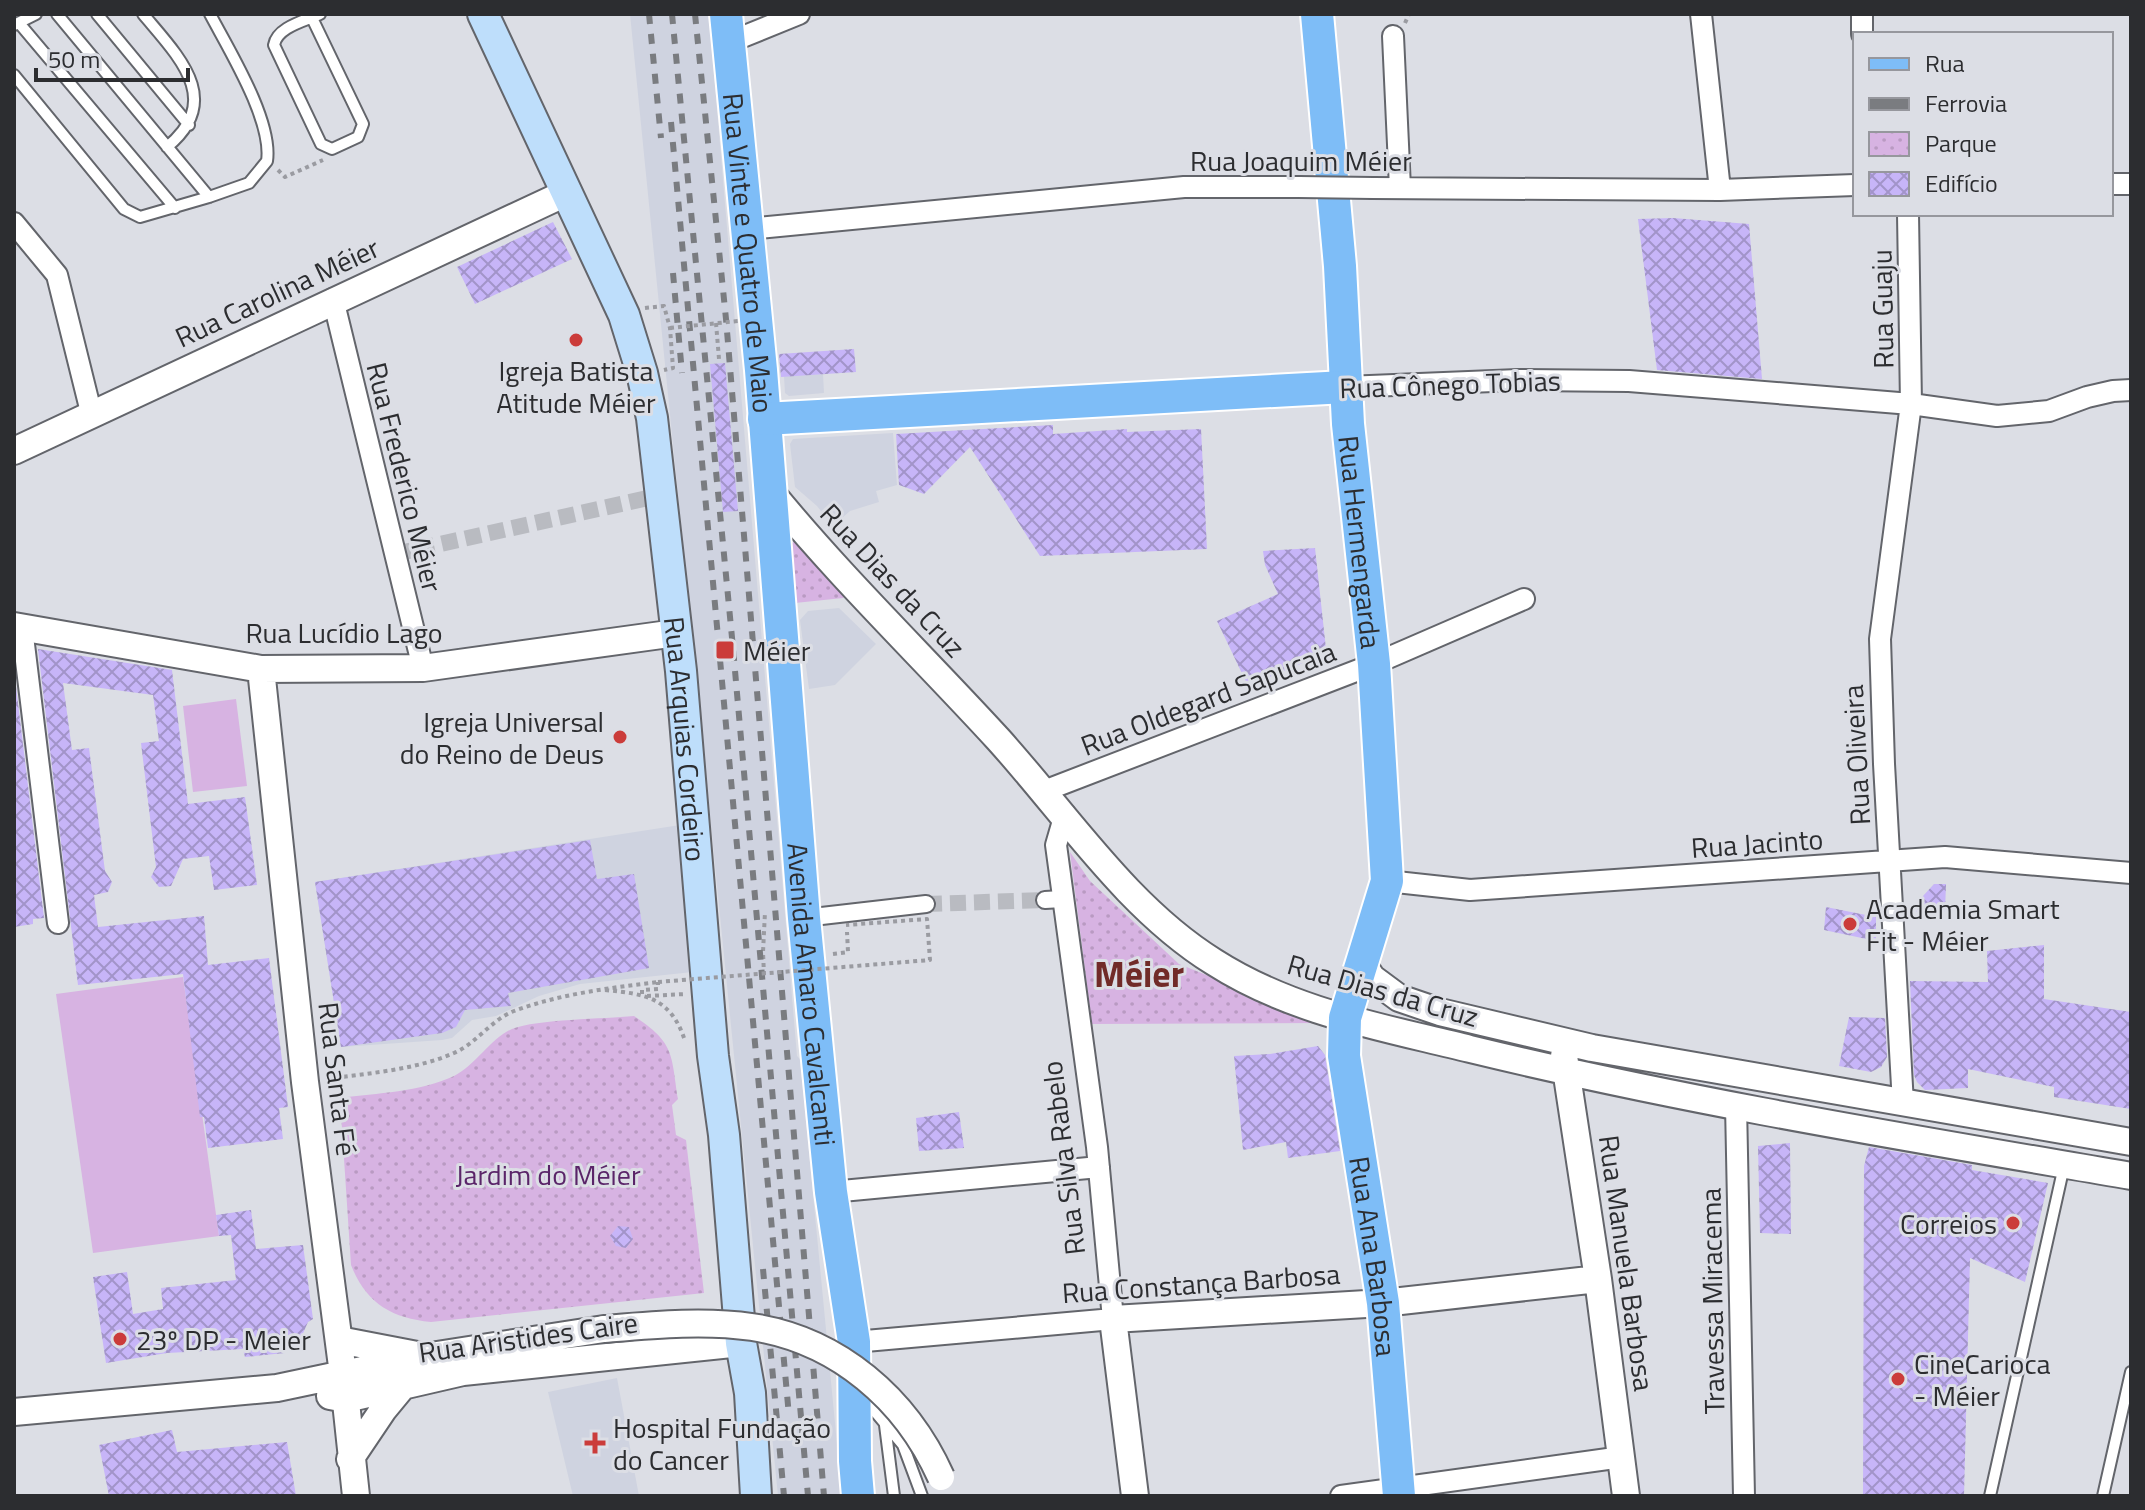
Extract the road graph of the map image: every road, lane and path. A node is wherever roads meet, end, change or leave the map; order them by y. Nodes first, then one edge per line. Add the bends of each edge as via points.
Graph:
1 (36, 14) edge
2 (57, 14) edge
3 (97, 14) edge
4 (143, 14) edge
5 (210, 14) edge
6 (483, 14) edge
7 (799, 14) edge
8 (1317, 14) edge
9 (1701, 14) edge
10 (316, 16) edge
11 (16, 24) edge
12 (728, 28) edge
13 (1393, 36) dead end
14 (14, 75) edge
15 (189, 125) junction
16 (167, 147) junction
17 (326, 148) junction
18 (267, 161) junction
19 (1853, 185) edge
20 (1400, 188) junction
21 (1720, 190) junction
22 (568, 192) junction
23 (209, 197) junction
24 (175, 208) junction
25 (1908, 216) edge
26 (14, 223) edge
27 (748, 229) junction
28 (333, 299) junction
29 (664, 306) dead end
30 (738, 321) dead end
31 (716, 323) junction
32 (670, 328) junction
33 (719, 359) dead end
34 (673, 368) dead end
35 (1345, 387) junction
36 (2131, 390) edge
37 (1911, 404) junction
38 (92, 416) junction
39 (764, 419) junction
40 (14, 451) edge
41 (770, 491) junction
42 (1524, 599) dead end
43 (18, 627) edge
44 (676, 633) junction
45 (1374, 664) junction
46 (423, 668) junction
47 (261, 669) junction
48 (1044, 791) junction
49 (1065, 814) junction
50 (1891, 862) junction
51 (2131, 873) edge
52 (1387, 881) junction
53 (926, 904) tunnel mouth
54 (765, 912) dead end
55 (804, 918) junction
56 (58, 923) dead end
57 (808, 957) junction
58 (1362, 963) junction
59 (764, 975) junction
60 (658, 982) junction
61 (595, 989) junction
62 (708, 993) junction
63 (644, 995) junction
64 (1345, 1018) junction
65 (1560, 1040) junction
66 (687, 1050) dead end
67 (1567, 1071) junction
68 (305, 1082) junction
69 (1903, 1104) junction
70 (1736, 1105) junction
71 (2131, 1142) edge
72 (2064, 1164) junction
73 (1099, 1167) junction
74 (2131, 1176) edge
75 (831, 1192) junction
76 (1598, 1279) junction
77 (1383, 1303) junction
78 (1113, 1319) junction
79 (339, 1340) junction
80 (854, 1342) junction
81 (741, 1343) junction
82 (424, 1357) junction
83 (2131, 1372) edge
84 (344, 1386) junction
85 (402, 1387) junction
86 (854, 1389) junction
87 (14, 1412) edge
88 (885, 1423) junction
89 (1622, 1457) junction
90 (350, 1459) junction
91 (944, 1487) edge
92 (1398, 1491) edge
93 (356, 1496) edge
94 (756, 1496) edge
95 (858, 1496) edge
96 (894, 1496) edge
97 (922, 1496) edge
98 (1135, 1496) edge
99 (1341, 1496) edge
100 (1626, 1496) edge
101 (1744, 1496) edge
102 (1990, 1496) edge
103 (2103, 1496) edge

1 - 11 lane
2 - 16 lane
3 - 15 lane
4 - 15 lane via 192,81 196,106
5 - 18 lane via 267,133
6 - 22 main road, Rua Arquias Cordeiro
7 - 12 street
8 - 35 main road, Rua Hermengarda via 1340,266
9 - 21 street
10 - 17 lane via 363,124 358,137
10 - 17 lane via 281,32 274,45
11 - 24 lane
12 - 27 main road, Rua Vinte e Quatro de Maio
13 - 20 street
14 - 24 lane via 124,209 140,217
15 - 16 lane
16 - 23 lane
17 - 18 path via 323,161 285,177
18 - 23 lane via 249,183
19 - 21 street, Rua Joaquim Méier
20 - 21 street, Rua Joaquim Méier
20 - 27 street, Rua Joaquim Méier, bridge via 1184,187
22 - 28 street, Rua Carolina Méier
22 - 44 main road, Rua Arquias Cordeiro via 624,315 646,388
23 - 24 lane
25 - 37 street, Rua Guaju
26 - 38 street via 57,275
27 - 39 main road, Rua Vinte e Quatro de Maio
28 - 38 street, Rua Carolina Méier
28 - 46 street, Rua Frederico Méier
29 - 32 path
30 - 31 path, bridge
31 - 32 path, bridge
31 - 33 path
32 - 34 path
35 - 37 street, Rua Cônego Tobias via 1629,381
35 - 39 main road, Rua Cônego Tobias
35 - 45 main road, Rua Hermengarda
36 - 37 street, Rua Cônego Tobias via 2025,415
37 - 50 street, Rua Oliveira via 1880,639
38 - 40 street, Rua Carolina Méier
39 - 41 main road, Rua Vinte e Quatro de Maio
41 - 48 street, Rua Dias da Cruz
41 - 55 main road, Avenida Amaro Cavalcanti
42 - 45 street, Rua Oldegard Sapucaia
43 - 47 street, Rua Lucídio Lago
43 - 56 street
44 - 46 street, Rua Lucídio Lago
44 - 62 main road, Rua Arquias Cordeiro
45 - 48 street, Rua Oldegard Sapucaia
45 - 52 main road, Rua Hermengarda
46 - 47 street, Rua Lucídio Lago
47 - 68 street, Rua Santa Fé
48 - 49 street, Rua Dias da Cruz
49 - 64 street, Rua Dias da Cruz via 1179,939 1291,1002
49 - 73 street, Rua Silva Rabelo via 1056,845 1054,899
50 - 51 street, Rua Jacinto via 1945,857
50 - 52 street, Rua Jacinto via 1470,890
50 - 69 street, Rua Oliveira
52 - 58 main road, Rua Hermengarda
53 - 55 street
54 - 59 path
55 - 57 main road, Avenida Amaro Cavalcanti
57 - 59 path, bridge via 848,952 846,925 927,919 930,960
57 - 75 main road, Avenida Amaro Cavalcanti
58 - 64 main road, Rua Hermengarda
58 - 65 street, Rua Dias da Cruz via 1372,978 1399,998
59 - 60 path, bridge
60 - 61 path
60 - 63 path via 658,989 642,990
61 - 63 path
61 - 68 path via 514,1011 454,1053 380,1072
62 - 63 path
62 - 81 main road, Rua Arquias Cordeiro
63 - 66 path via 678,1022
64 - 67 street, Rua Dias da Cruz
64 - 77 main road, Rua Ana Barbosa via 1344,1056
65 - 67 street, Rua Manuela Barbosa
65 - 69 street, Rua Dias da Cruz
67 - 70 street, Rua Dias da Cruz
67 - 76 street, Rua Manuela Barbosa
68 - 79 street, Rua Santa Fé
69 - 71 street, Rua Dias da Cruz
70 - 72 street, Rua Dias da Cruz
70 - 101 street, Travessa Miracema
72 - 74 street, Rua Dias da Cruz
72 - 102 lane
73 - 75 street
73 - 78 street, Rua Silva Rabelo
75 - 80 main road, Avenida Amaro Cavalcanti
76 - 77 street, Rua Constança Barbosa
76 - 89 street, Rua Manuela Barbosa
77 - 78 street, Rua Constança Barbosa
77 - 92 main road, Rua Ana Barbosa
78 - 80 street, Rua Constança Barbosa
78 - 98 street, Rua Silva Rabelo
79 - 82 street
79 - 84 street, Rua Santa Fé
80 - 86 main road, Avenida Amaro Cavalcanti
81 - 85 street, Rua Aristides Caire via 463,1372
81 - 94 main road, Rua Arquias Cordeiro via 750,1393
82 - 84 street via 372,1370
82 - 91 street, bridge via 604,1329 732,1325 782,1333 844,1360 880,1389 929,1449
83 - 103 lane
84 - 85 street, Rua Aristides Caire
84 - 87 street, Rua Aristides Caire
84 - 90 street, Rua Santa Fé
85 - 90 street
86 - 88 lane
86 - 95 main road, Avenida Amaro Cavalcanti
88 - 96 lane
88 - 97 lane via 903,1445
89 - 92 street
89 - 100 street, Rua Manuela Barbosa
90 - 93 street, Rua Santa Fé
92 - 99 street

